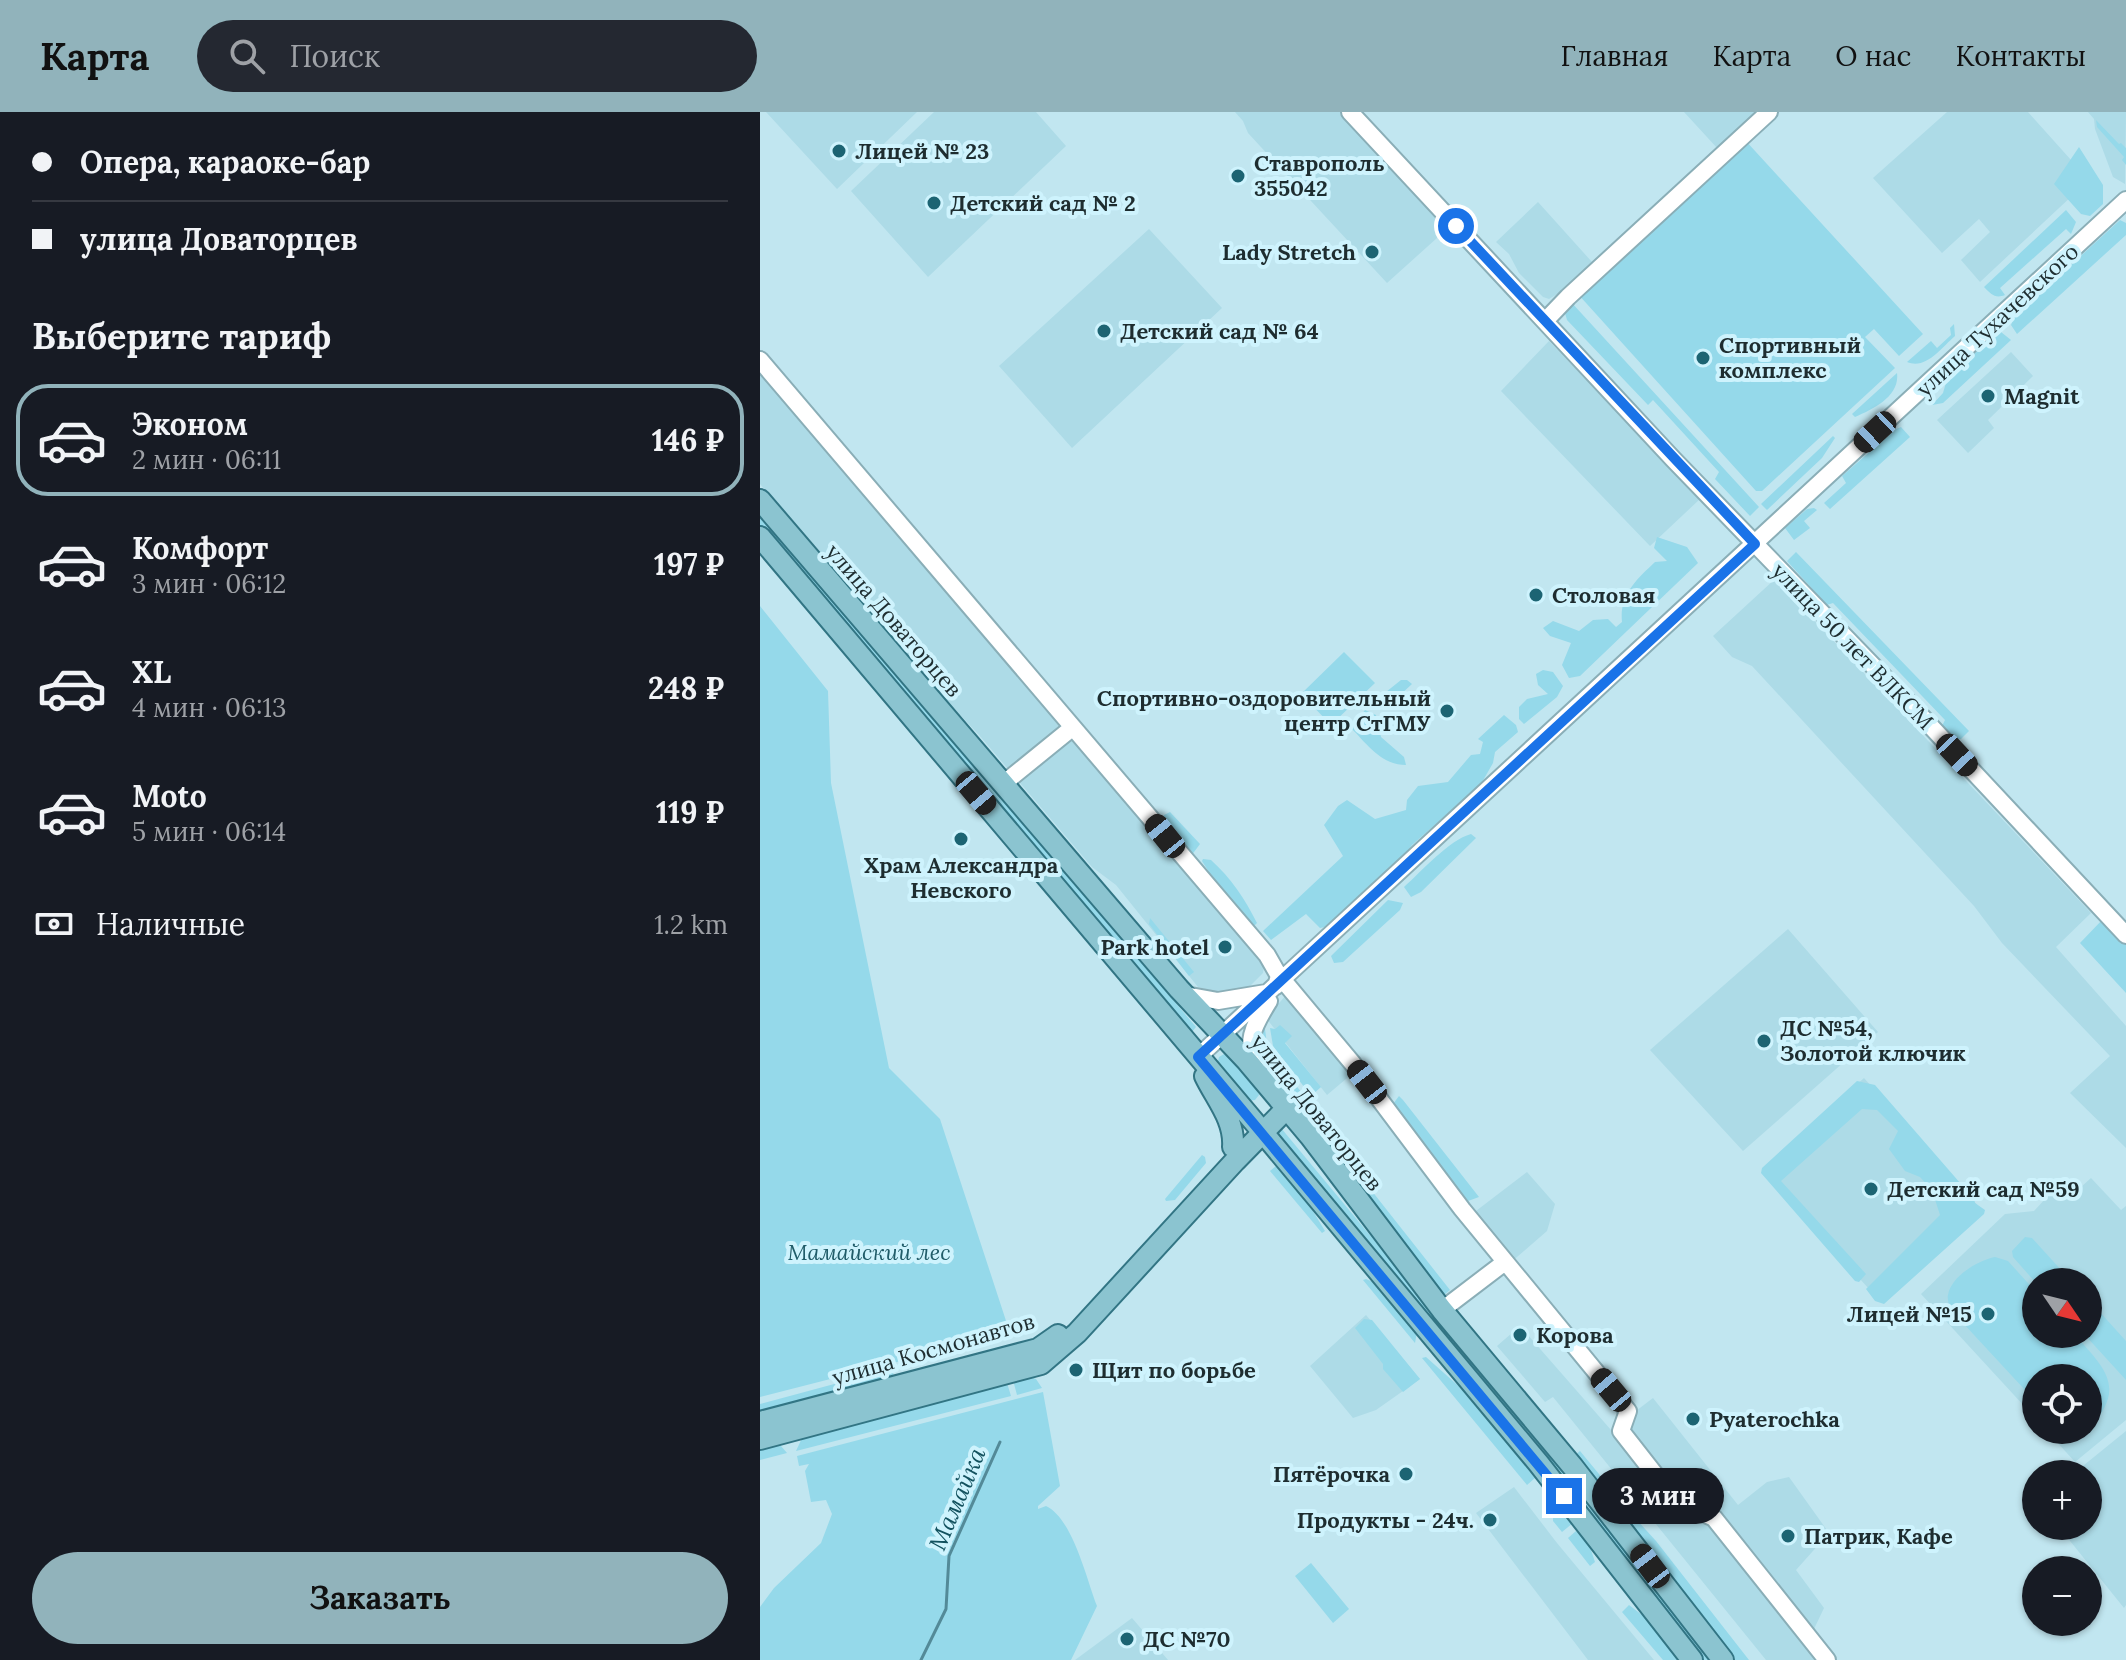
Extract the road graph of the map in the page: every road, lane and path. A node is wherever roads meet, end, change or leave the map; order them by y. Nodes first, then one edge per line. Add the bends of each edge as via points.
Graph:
1 (1350, 112) edge
2 (1769, 112) edge
3 (2126, 200) edge
4 (1545, 321) junction
5 (760, 360) edge
6 (760, 500) edge
7 (760, 537) edge
8 (1755, 544) junction
9 (1072, 728) junction
10 (1003, 784) junction
11 (2126, 935) edge
12 (1275, 986) junction
13 (1185, 995) junction
14 (1223, 1035) junction
15 (1198, 1057) junction
16 (1261, 1077) junction
17 (1283, 1104) junction
18 (1261, 1124) junction
19 (1237, 1151) junction
20 (1280, 1153) junction
21 (1505, 1262) junction
22 (1442, 1310) junction
23 (760, 1422) edge
24 (760, 1439) edge
25 (1692, 1660) edge
26 (1723, 1660) edge
27 (1827, 1660) edge

1 - 4 street, улица 50 лет ВЛКСМ
2 - 4 street
3 - 8 street, улица Тухачевского
4 - 8 street, улица 50 лет ВЛКСМ
5 - 9 street
6 - 10 main road, улица Доваторцев
7 - 15 main road
8 - 11 street, улица 50 лет ВЛКСМ
8 - 12 street, улица Тухачевского
9 - 10 street
9 - 12 street via 1267,955 1279,976
10 - 13 main road, улица Доваторцев
12 - 13 street via 1211,1002
12 - 14 street, улица Тухачевского
12 - 16 street via 1252,1030
12 - 21 street via 1353,1064
13 - 14 main road, улица Доваторцев
14 - 15 street, улица Тухачевского
14 - 16 main road, улица Доваторцев
15 - 18 main road
15 - 19 main road via 1230,1122
16 - 17 main road, улица Доваторцев
17 - 18 main road
17 - 22 main road, улица Доваторцев
18 - 19 main road
18 - 20 main road
19 - 20 main road
19 - 23 main road, улица Космонавтов via 1069,1327 1038,1349
19 - 24 main road, улица Космонавтов via 1077,1333 1041,1364
20 - 25 main road via 1546,1473
21 - 22 street
21 - 27 street via 1628,1411 1621,1431 1675,1500 1714,1518
22 - 26 main road, улица Доваторцев

